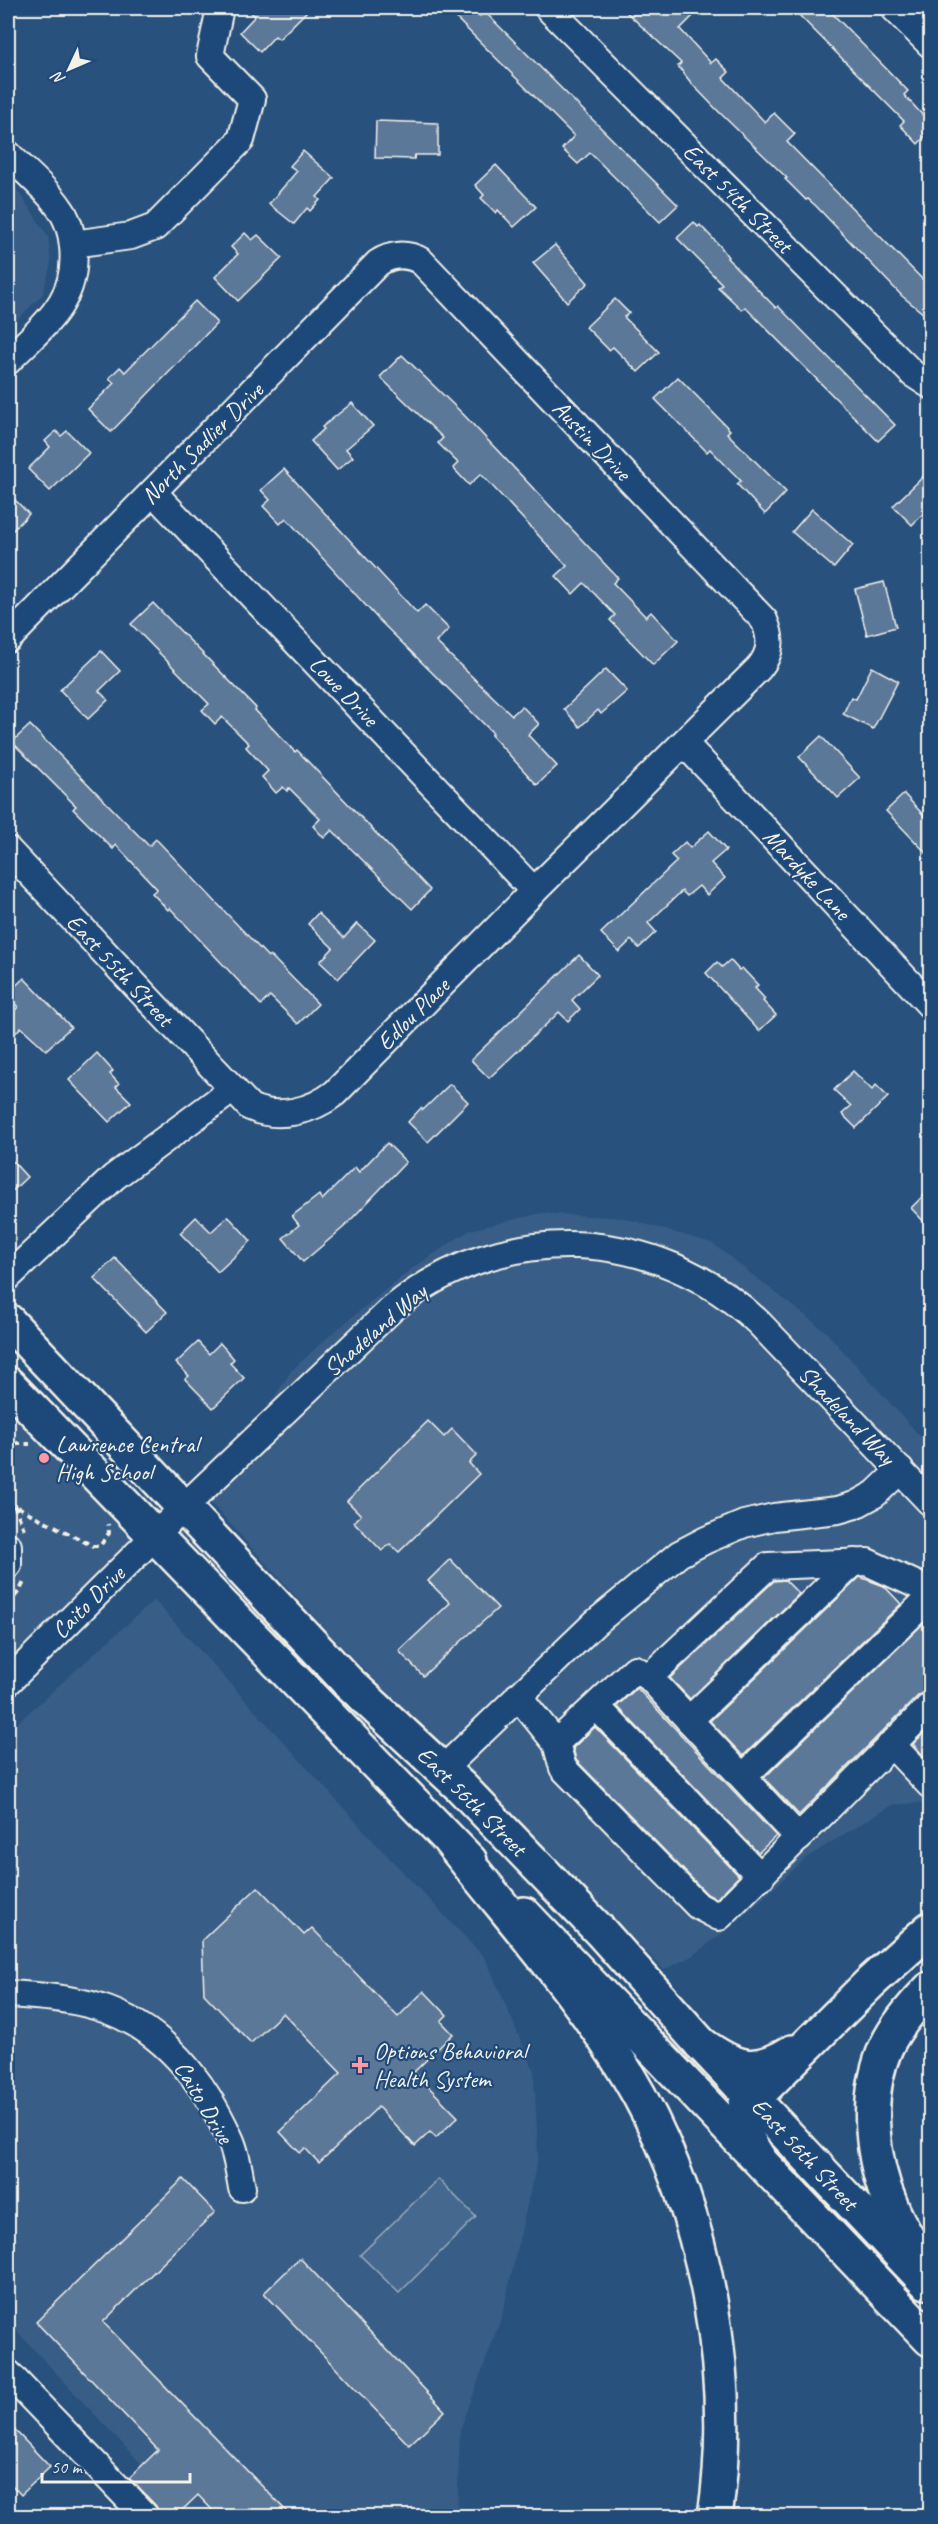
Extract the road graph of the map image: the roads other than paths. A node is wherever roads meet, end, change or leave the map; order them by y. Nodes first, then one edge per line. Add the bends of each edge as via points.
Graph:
1 (220, 8) edge
2 (548, 8) edge
3 (894, 8) edge
4 (930, 44) edge
5 (8, 154) edge
6 (73, 244) junction
7 (400, 255) joint
8 (8, 361) edge
9 (930, 385) edge
10 (153, 492) junction
11 (8, 639) edge
12 (770, 640) joint
13 (684, 743) junction
14 (8, 850) edge
15 (534, 891) junction
16 (930, 1005) edge
17 (233, 1089) junction
18 (8, 1277) edge
19 (8, 1321) edge
20 (8, 1384) edge
21 (900, 1470) junction
22 (930, 1502) edge
23 (169, 1522) junction
24 (8, 1546) edge
25 (854, 1562) junction
26 (8, 1565) edge
27 (930, 1591) edge
28 (930, 1597) edge
29 (9, 1676) edge
30 (649, 1677) junction
31 (518, 1696) junction
32 (596, 1706) junction
33 (930, 1706) edge
34 (689, 1720) junction
35 (556, 1743) junction
36 (891, 1744) junction
37 (442, 1770) junction
38 (743, 1777) junction
39 (930, 1785) edge
40 (799, 1838) junction
41 (450, 1842) junction
42 (761, 1877) junction
43 (930, 1929) edge
44 (930, 1989) edge
45 (8, 1994) edge
46 (817, 2037) junction
47 (700, 2044) junction
48 (752, 2098) junction
49 (759, 2159) junction
50 (242, 2188) dead end
51 (930, 2276) edge
52 (930, 2286) edge
53 (930, 2339) edge
54 (8, 2373) edge
55 (145, 2517) edge
56 (715, 2517) edge

1 - 6 street via 210,56 252,99 241,140 154,227 131,236
2 - 9 street, East 54th Street via 913,374
3 - 4 street
5 - 6 street via 59,207
6 - 8 street via 74,269 67,295
7 - 10 street, North Sadlier Drive via 378,263
7 - 12 street, Austin Drive via 421,261 764,620
10 - 11 street, North Sadlier Drive
10 - 15 street, Lowe Drive
12 - 13 street, Edlou Place via 767,656 759,668
13 - 15 street, Edlou Place
13 - 16 street, Mardyke Lane
14 - 17 street, East 55th Street
15 - 17 street, Edlou Place via 331,1096 305,1109 278,1113 250,1107
17 - 18 street via 114,1177
19 - 23 main road, East 56th Street
20 - 23 main road, East 56th Street
21 - 22 street, Shadeland Way
21 - 23 street, Shadeland Way via 729,1296 687,1271 652,1258 617,1249 562,1245 489,1256 446,1273 407,1297
21 - 31 street via 875,1494 855,1505 744,1524 679,1554 595,1623
23 - 29 street, Caito Drive
23 - 37 main road, East 56th Street
23 - 41 main road, East 56th Street
24 - 26 street
25 - 27 street via 867,1562
25 - 30 street via 768,1566
25 - 34 street
28 - 38 street
30 - 32 street via 635,1669
30 - 34 street
31 - 35 street
31 - 37 street
32 - 35 street
32 - 42 street
33 - 36 street
34 - 38 street
35 - 42 street via 562,1768 698,1906 719,1917
36 - 39 street
36 - 40 street
37 - 47 main road, East 56th Street via 601,1932
38 - 40 street
40 - 42 street
41 - 49 main road, East 56th Street via 540,1929
41 - 56 main road via 583,2007 638,2094 666,2152 698,2249 716,2346 721,2427
43 - 46 main road
44 - 51 main road via 898,2025 885,2049 873,2119 875,2145 892,2211
45 - 50 street, Caito Drive via 72,2000 99,2007 123,2016 167,2046 187,2067 231,2140
46 - 47 main road via 774,2064 758,2067 740,2066
46 - 48 main road
47 - 48 main road, East 56th Street
48 - 49 main road via 745,2107 743,2125
48 - 52 main road, East 56th Street
49 - 53 main road, East 56th Street
54 - 55 street

